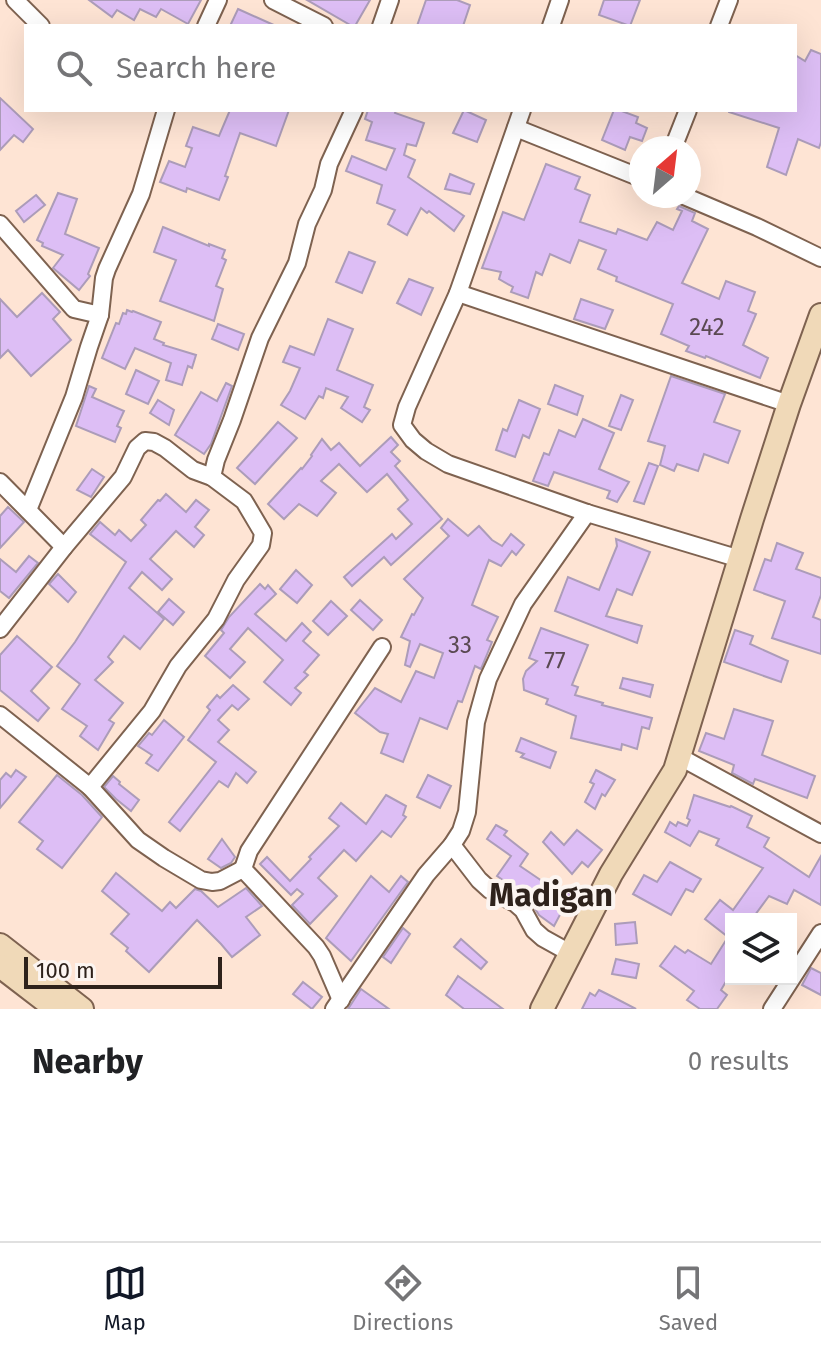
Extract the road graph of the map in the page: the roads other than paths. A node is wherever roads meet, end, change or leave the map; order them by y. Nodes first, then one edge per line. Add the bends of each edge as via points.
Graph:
1 (15, 0) edge
2 (218, 0) edge
3 (273, 0) edge
4 (390, 0) edge
5 (560, 0) edge
6 (729, 0) edge
7 (39, 24) edge
8 (207, 24) edge
9 (320, 24) edge
10 (382, 24) edge
11 (552, 24) edge
12 (720, 24) edge
13 (165, 112) edge
14 (353, 112) edge
15 (521, 112) edge
16 (687, 112) edge
17 (516, 128) junction
18 (678, 136) edge
19 (629, 173) edge
20 (701, 203) edge
21 (0, 224) edge
22 (821, 258) edge
23 (458, 293) junction
24 (100, 315) junction
25 (821, 317) edge
26 (789, 404) junction
27 (212, 477) junction
28 (0, 482) edge
29 (28, 510) junction
30 (587, 513) junction
31 (64, 547) junction
32 (740, 559) junction
33 (0, 629) edge
34 (382, 647) dead end
35 (0, 715) edge
36 (680, 757) junction
37 (90, 787) junction
38 (821, 834) edge
39 (452, 845) junction
40 (243, 869) junction
41 (821, 933) edge
42 (0, 945) edge
43 (570, 953) junction
44 (0, 966) edge
45 (338, 1004) edge
46 (56, 1009) edge
47 (82, 1009) edge
48 (542, 1009) edge
49 (772, 1009) edge

1 - 7 street
2 - 8 street
3 - 9 street
4 - 10 street
5 - 11 street
6 - 12 street
13 - 24 street via 141,194 104,278
14 - 27 street via 329,164 297,263 260,338
15 - 17 street
16 - 18 street
17 - 19 street
17 - 23 street
20 - 22 street
21 - 24 street via 74,309
23 - 26 street
23 - 30 street via 407,407 405,431 448,464
24 - 29 street via 74,397
25 - 26 street
26 - 32 street
27 - 31 street via 145,441 123,477
27 - 37 street via 244,501 263,533 261,545 152,711
28 - 29 street
29 - 31 street
30 - 32 street
30 - 39 street via 523,604 488,679 476,722 467,812
31 - 33 street
32 - 36 street
34 - 40 street via 249,851
35 - 37 street
36 - 38 street
36 - 43 street
37 - 40 street via 138,840 201,880 220,881
39 - 43 street via 479,880 523,910 543,938
39 - 45 street
40 - 45 street via 316,947
41 - 49 street
42 - 47 street
43 - 48 street
44 - 46 street

